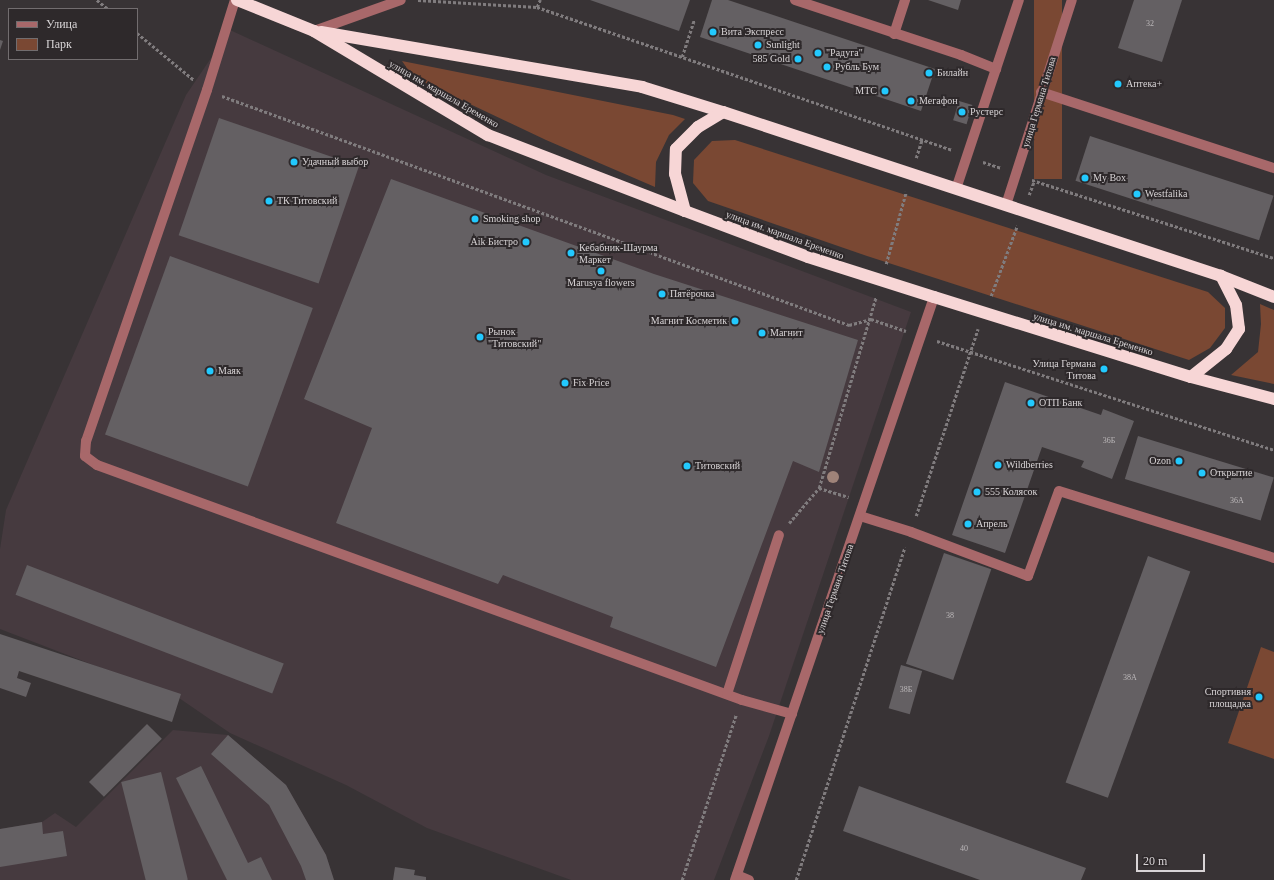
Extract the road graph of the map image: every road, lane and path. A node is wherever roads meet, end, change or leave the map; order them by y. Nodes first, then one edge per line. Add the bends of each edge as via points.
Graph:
1 (97, 0) edge
2 (236, 0) edge
3 (401, 0) edge
4 (411, 0) edge
5 (540, 0) edge
6 (795, 0) edge
7 (905, 0) edge
8 (1019, 0) edge
9 (1072, 0) edge
10 (537, 7) junction
11 (107, 8) edge
12 (694, 20) dead end
13 (314, 31) junction
14 (138, 34) edge
15 (894, 34) junction
16 (682, 57) junction
17 (996, 69) junction
18 (206, 90) junction
19 (1041, 92) junction
20 (723, 112) junction
21 (922, 140) junction
22 (968, 156) junction
23 (1274, 168) edge
24 (911, 173) junction
25 (1016, 174) junction
26 (1034, 181) junction
27 (956, 189) junction
28 (1006, 205) junction
29 (685, 211) junction
30 (1023, 211) junction
31 (1274, 258) edge
32 (1221, 276) junction
33 (881, 280) junction
34 (934, 297) junction
35 (1274, 297) edge
36 (984, 313) junction
37 (871, 319) junction
38 (920, 336) junction
39 (970, 352) junction
40 (1191, 377) junction
41 (1274, 399) edge
42 (1274, 450) edge
43 (860, 516) junction
44 (911, 532) junction
45 (779, 536) joint
46 (1274, 558) edge
47 (727, 694) junction
48 (742, 700) junction
49 (792, 714) junction
50 (736, 878) edge
51 (682, 880) edge
52 (749, 880) edge
53 (796, 880) edge

1 - 11 path
2 - 13 highway, улица им. маршала Еременко
2 - 18 street
3 - 13 street
4 - 10 path
5 - 10 path
6 - 15 street
7 - 15 street
8 - 17 street
9 - 19 street, улица Германа Титова
10 - 16 path
12 - 16 path
13 - 20 highway, улица им. маршала Еременко via 642,87
13 - 29 highway, улица им. маршала Еременко via 488,135
14 - 18 path
15 - 17 street
16 - 21 path
17 - 22 street
18 - 37 path via 849,325
18 - 47 street via 86,441 85,456 104,468
19 - 23 street
19 - 25 street, улица Германа Титова
20 - 24 highway, улица им. маршала Еременко
20 - 29 highway via 698,127 676,149 675,174
21 - 22 path
21 - 24 path
22 - 25 path
22 - 27 street
24 - 27 highway, улица им. маршала Еременко
24 - 33 path
25 - 26 path
25 - 28 street, улица Германа Титова
26 - 30 path
26 - 31 path
27 - 28 highway, улица им. маршала Еременко
28 - 30 highway, улица им. маршала Еременко
29 - 33 highway, улица им. маршала Еременко via 808,257
30 - 32 highway, улица им. маршала Еременко
30 - 36 path
32 - 35 highway, улица им. маршала Еременко
32 - 40 highway via 1236,305 1239,329 1226,349
33 - 34 highway, улица им. маршала Еременко
33 - 37 path
34 - 36 highway, улица им. маршала Еременко
34 - 38 street, улица Германа Титова
36 - 39 path
36 - 40 highway, улица им. маршала Еременко
37 - 38 path
37 - 45 path via 819,488
38 - 39 path
38 - 43 street, улица Германа Титова
39 - 42 path
39 - 44 path
40 - 41 highway, улица им. маршала Еременко
43 - 44 street
43 - 49 street, улица Германа Титова
44 - 46 street via 1028,576 1059,491
44 - 53 path
45 - 47 street
47 - 48 street
48 - 49 street
48 - 51 path
49 - 50 street, улица Германа Титова
50 - 52 street

